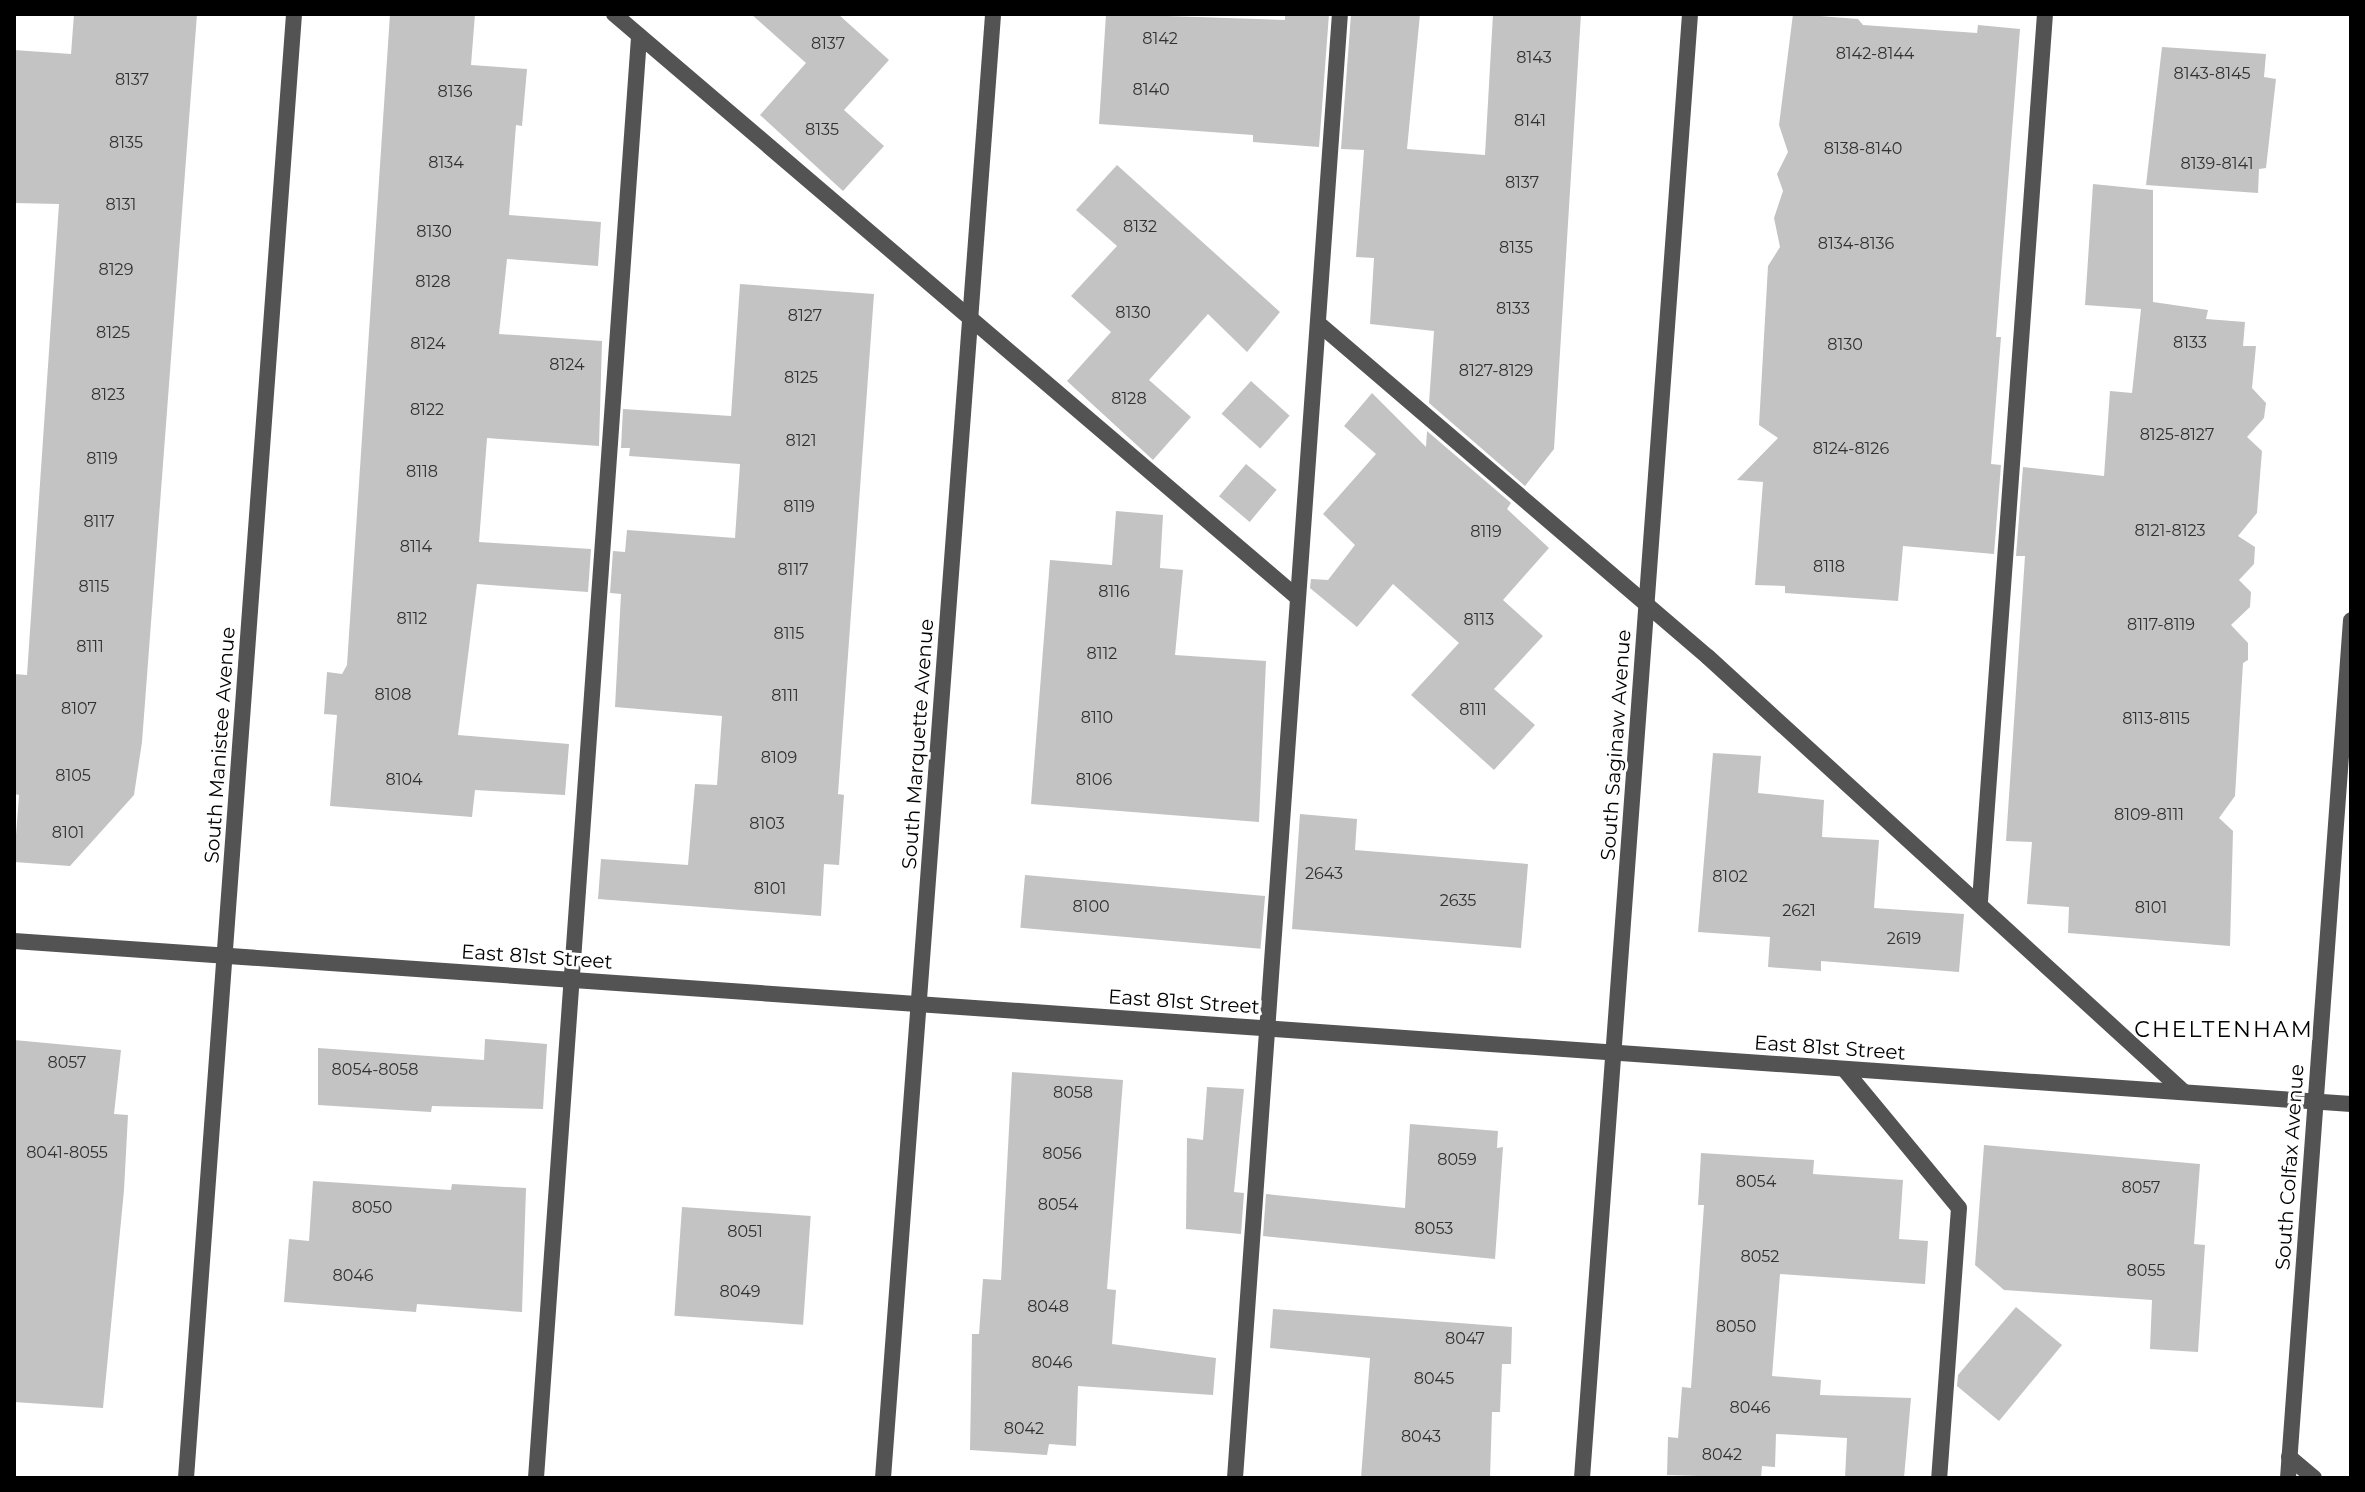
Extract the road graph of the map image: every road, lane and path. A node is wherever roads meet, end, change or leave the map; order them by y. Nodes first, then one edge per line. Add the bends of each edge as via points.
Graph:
1 (294, 14) edge
2 (614, 14) edge
3 (993, 14) edge
4 (1340, 14) edge
5 (1690, 14) edge
6 (2045, 14) edge
7 (639, 36) junction
8 (971, 319) junction
9 (1318, 323) junction
10 (1298, 598) junction
11 (1647, 603) junction
12 (2351, 620) edge
13 (1980, 901) junction
14 (14, 941) edge
15 (225, 955) junction
16 (575, 980) junction
17 (918, 1004) junction
18 (1267, 1028) junction
19 (1614, 1052) junction
20 (1844, 1069) junction
21 (2184, 1092) junction
22 (2316, 1101) junction
23 (2351, 1104) edge
24 (2289, 1457) junction
25 (186, 1478) edge
26 (536, 1478) edge
27 (883, 1478) edge
28 (1235, 1478) edge
29 (1582, 1478) edge
30 (1939, 1478) edge
31 (2288, 1478) edge
32 (2314, 1478) edge

1 - 15 street, South Manistee Avenue
2 - 7 street
3 - 8 street, South Marquette Avenue
4 - 9 street
5 - 11 street, South Saginaw Avenue
6 - 13 street
7 - 8 street
7 - 16 street
8 - 10 street
8 - 17 street, South Marquette Avenue
9 - 10 street
9 - 11 street
10 - 18 street
11 - 13 street
11 - 19 street, South Saginaw Avenue
12 - 22 street, South Colfax Avenue
13 - 21 street
14 - 15 street, East 81st Street
15 - 16 street, East 81st Street
15 - 25 street, South Manistee Avenue
16 - 17 street, East 81st Street
16 - 26 street
17 - 18 street, East 81st Street
17 - 27 street, South Marquette Avenue
18 - 19 street, East 81st Street
18 - 28 street
19 - 20 street, East 81st Street
19 - 29 street, South Saginaw Avenue
20 - 21 street, East 81st Street
20 - 30 street via 1959,1208
21 - 22 street, East 81st Street
22 - 23 street, East 81st Street
22 - 24 street, South Colfax Avenue
24 - 31 street, South Colfax Avenue
24 - 32 street

